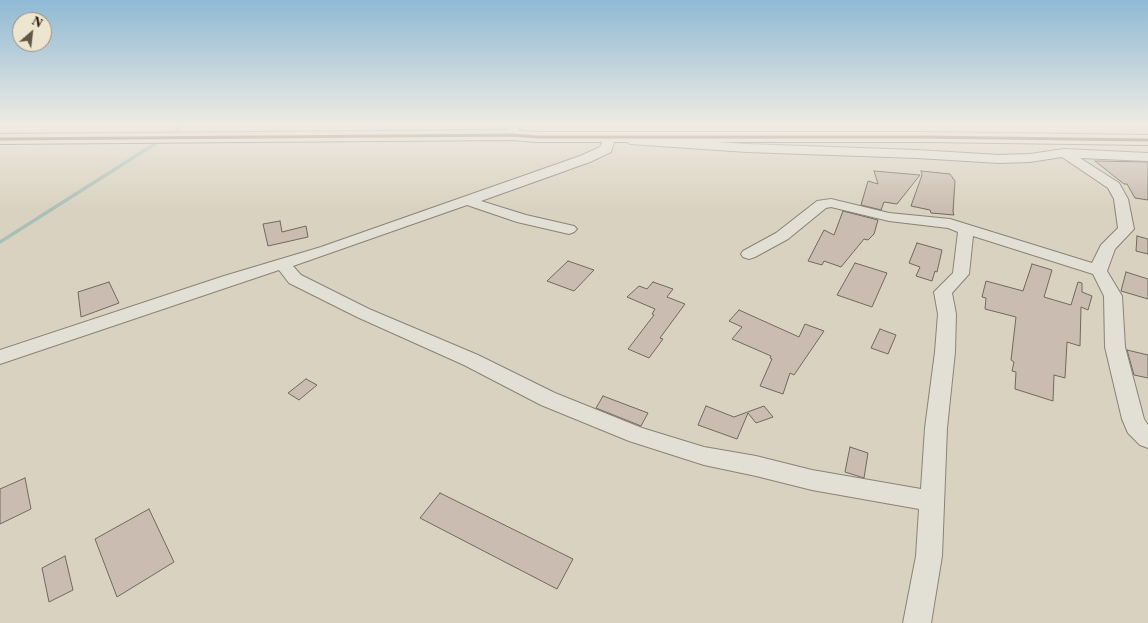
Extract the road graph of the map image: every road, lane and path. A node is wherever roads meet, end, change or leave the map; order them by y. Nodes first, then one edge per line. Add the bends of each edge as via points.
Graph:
1 (600, 152) edge
2 (862, 152) edge
3 (1064, 153) junction
4 (1148, 157) edge
5 (465, 200) junction
6 (570, 229) dead end
7 (966, 230) junction
8 (749, 254) dead end
9 (282, 263) junction
10 (1099, 271) junction
11 (0, 357) edge
12 (1148, 439) edge
13 (931, 502) junction
14 (918, 623) edge

1 - 5 street
2 - 3 street via 1016,159
3 - 4 street
3 - 10 street via 1114,186 1121,199 1126,229 1106,248
5 - 6 street via 522,219
5 - 9 street via 327,250
7 - 8 street via 937,222 889,217 827,203 822,204 782,236
7 - 10 street
7 - 13 street via 961,274 943,292 946,314 945,352
9 - 11 street
9 - 13 street via 295,279 363,313 471,360 548,399 637,435 704,456 812,480
10 - 12 street via 1113,296 1115,347 1129,406 1136,427
13 - 14 street via 928,556

